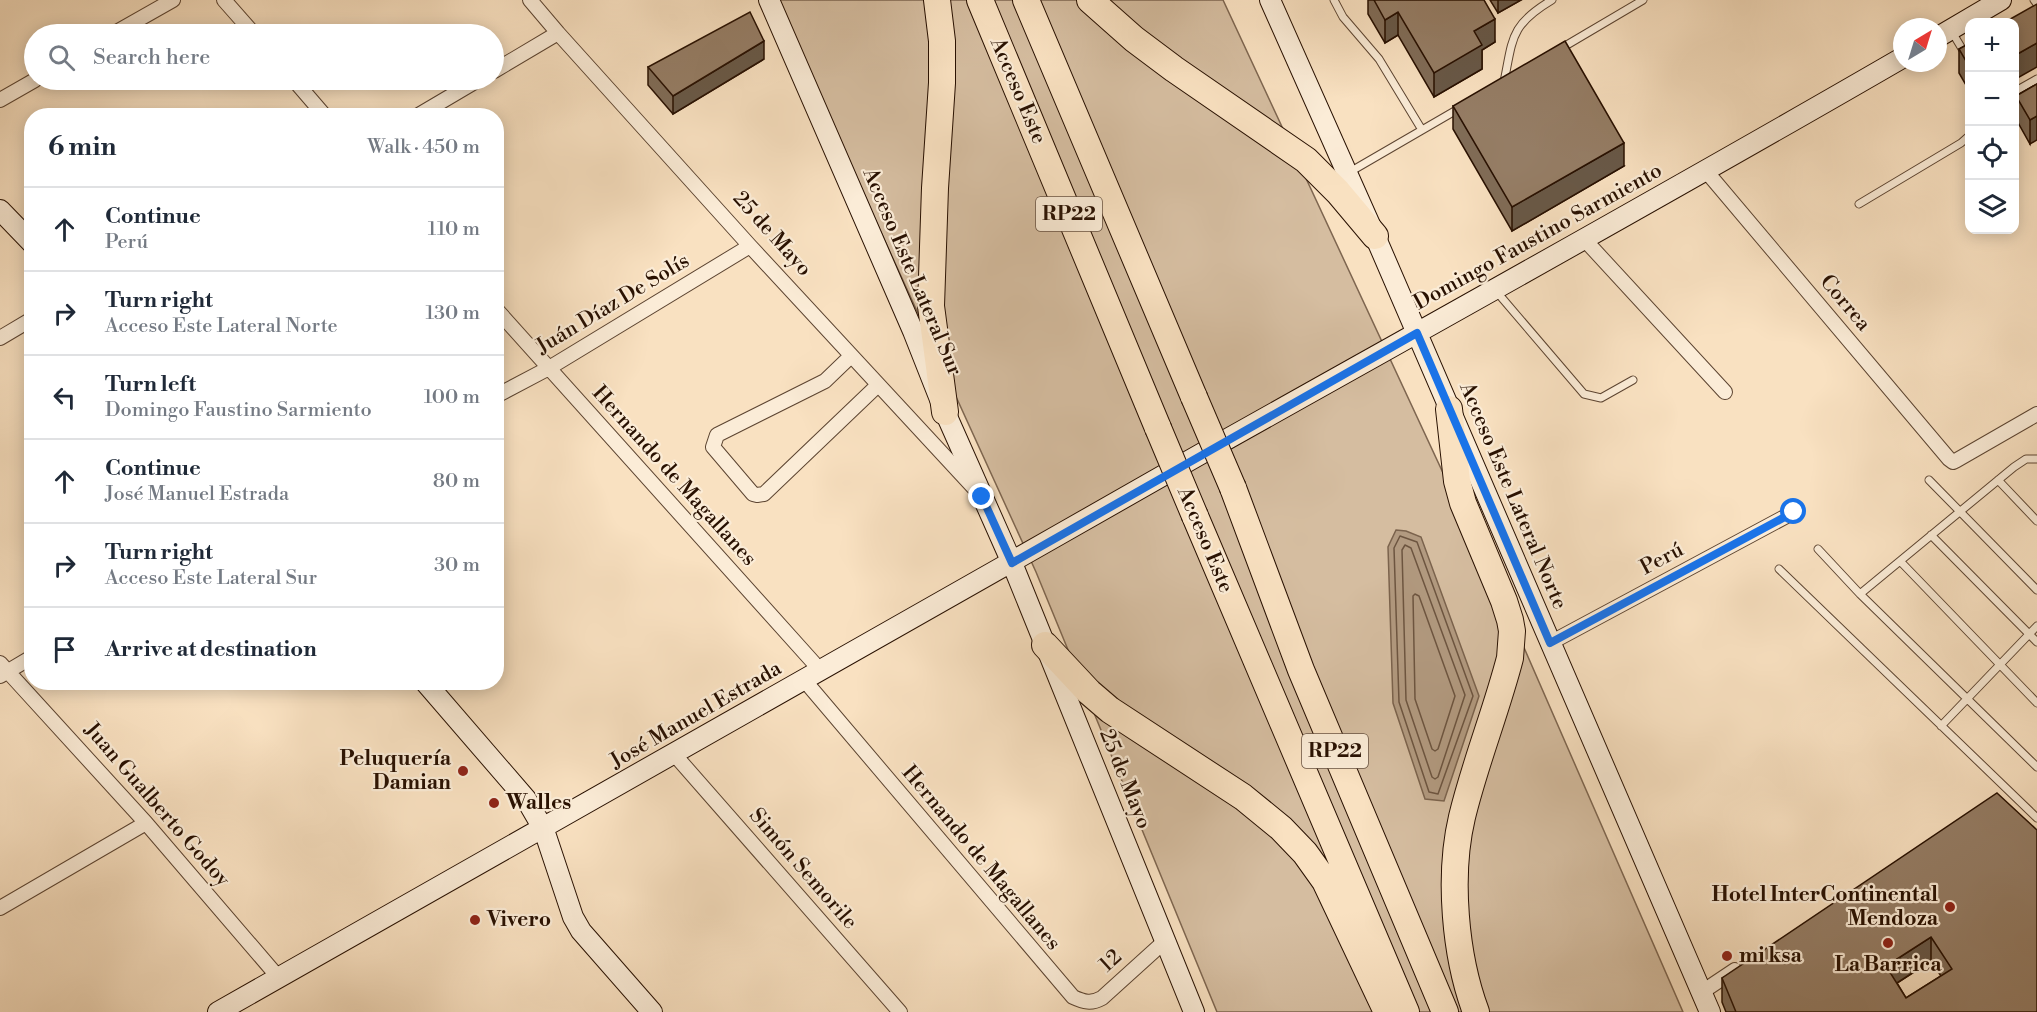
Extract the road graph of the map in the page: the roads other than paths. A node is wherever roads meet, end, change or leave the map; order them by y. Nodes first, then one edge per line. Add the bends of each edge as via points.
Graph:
1 (173, 0) edge
2 (224, 0) edge
3 (530, 0) edge
4 (769, 0) edge
5 (937, 0) edge
6 (980, 0) edge
7 (1026, 0) edge
8 (1090, 0) edge
9 (1270, 0) edge
10 (1334, 0) edge
11 (1552, 0) edge
12 (1643, 0) edge
13 (2034, 0) edge
14 (2037, 4) edge
15 (1992, 9) edge
16 (131, 24) edge
17 (246, 24) edge
18 (1947, 32) edge
19 (558, 33) junction
20 (1947, 36) edge
21 (1553, 53) edge
22 (1965, 56) edge
23 (1893, 63) edge
24 (504, 65) edge
25 (2024, 74) dead end
26 (1514, 76) edge
27 (2037, 79) edge
28 (1504, 82) junction
29 (2029, 84) junction
30 (24, 86) edge
31 (1493, 88) edge
32 (2019, 89) edge
33 (303, 90) edge
34 (461, 90) edge
35 (0, 100) edge
36 (1462, 106) edge
37 (318, 108) edge
38 (431, 108) edge
39 (1422, 130) junction
40 (1965, 139) edge
41 (1706, 171) junction
42 (1348, 173) junction
43 (1859, 204) dead end
44 (0, 210) edge
45 (24, 235) edge
46 (1375, 236) junction
47 (1584, 239) junction
48 (750, 246) junction
49 (1494, 290) junction
50 (504, 318) edge
51 (24, 324) edge
52 (1417, 333) junction
53 (0, 338) edge
54 (851, 356) junction
55 (549, 368) junction
56 (1634, 380) dead end
57 (878, 385) junction
58 (504, 392) edge
59 (1725, 392) dead end
60 (1449, 409) junction
61 (945, 411) junction
62 (2037, 414) edge
63 (1196, 457) joint
64 (2037, 459) edge
65 (1929, 480) dead end
66 (1998, 480) junction
67 (982, 497) junction
68 (1794, 512) dead end
69 (1960, 512) junction
70 (2037, 521) edge
71 (1931, 535) junction
72 (1818, 549) dead end
73 (1900, 561) junction
74 (1012, 563) junction
75 (1779, 569) dead end
76 (2037, 590) edge
77 (1860, 594) junction
78 (2037, 626) edge
79 (2029, 634) junction
80 (2037, 642) edge
81 (1550, 643) junction
82 (1045, 645) junction
83 (24, 661) edge
84 (2000, 665) junction
85 (3, 670) edge
86 (813, 676) junction
87 (432, 690) edge
88 (1967, 699) junction
89 (2037, 703) edge
90 (1941, 726) junction
91 (674, 754) junction
92 (2037, 767) edge
93 (2037, 818) edge
94 (146, 823) junction
95 (544, 830) junction
96 (0, 908) edge
97 (1165, 941) junction
98 (1751, 960) edge
99 (279, 978) junction
100 (1702, 992) junction
101 (1082, 1002) joint
102 (218, 1012) edge
103 (652, 1012) edge
104 (900, 1012) edge
105 (1194, 1012) edge
106 (1387, 1012) edge
107 (1406, 1012) edge
108 (1445, 1012) edge
109 (1476, 1012) edge
110 (1710, 1012) edge

1 - 16 street
2 - 17 street
3 - 19 street, 25 de Mayo
4 - 61 main road, Acceso Este Lateral Sur
5 - 61 highway via 942,83 931,306
6 - 107 highway, Acceso Este / RP22, bridge
7 - 108 highway, Acceso Este / RP22, bridge via 1233,488 1301,670
8 - 46 highway via 1166,63 1306,160
9 - 42 main road, Acceso Este Lateral Norte
10 - 39 lane via 1378,59
11 - 28 lane via 1536,9 1514,34
12 - 21 lane
13 - 14 lane
15 - 18 main road
19 - 24 street
19 - 48 street, 25 de Mayo
20 - 22 lane
23 - 41 main road, Domingo Faustino Sarmiento
25 - 29 lane
26 - 28 lane
27 - 29 lane
28 - 31 lane
29 - 32 lane
30 - 35 street
33 - 37 street
34 - 38 street
36 - 39 lane
39 - 42 lane
40 - 43 lane
41 - 47 main road, Domingo Faustino Sarmiento
41 - 62 street, Correa via 1953,462
42 - 46 main road, Acceso Este Lateral Norte
44 - 45 main road
46 - 52 main road, Acceso Este Lateral Norte
47 - 49 main road, Domingo Faustino Sarmiento
47 - 59 street
48 - 54 street, 25 de Mayo
48 - 55 street, Juán Díaz De Solís
49 - 52 main road, Domingo Faustino Sarmiento
49 - 56 lane via 1584,394 1601,398
50 - 55 street, Hernando de Magallanes
51 - 53 street
52 - 60 main road, Acceso Este Lateral Norte
52 - 63 main road, Domingo Faustino Sarmiento
54 - 57 street, 25 de Mayo
54 - 57 street via 825,381 717,435 713,447 753,494 764,494
55 - 58 street, Juán Díaz De Solís
55 - 86 street, Hernando de Magallanes
57 - 67 street, 25 de Mayo
60 - 81 main road, Acceso Este Lateral Norte
60 - 109 highway via 1463,503 1504,601 1512,631 1510,658 1462,816 1457,845 1457,915
61 - 67 main road, Acceso Este Lateral Sur
63 - 74 main road, José Manuel Estrada
64 - 66 lane via 2026,459
65 - 69 lane
66 - 69 lane
66 - 70 lane
67 - 74 main road, Acceso Este Lateral Sur
68 - 81 street, Perú
69 - 71 lane
69 - 76 lane
71 - 73 lane
71 - 79 lane
72 - 77 lane
73 - 77 lane
73 - 84 lane
74 - 82 main road, 25 de Mayo
74 - 86 main road, José Manuel Estrada
75 - 90 lane
77 - 88 lane
78 - 79 lane
79 - 80 lane
79 - 84 lane
81 - 100 main road, Acceso Este Lateral Norte
82 - 97 main road, 25 de Mayo
82 - 106 highway via 1110,710 1243,797 1305,853 1324,881
83 - 85 street
84 - 88 lane
84 - 89 lane
85 - 94 street, Juan Gualberto Godoy
86 - 91 main road, José Manuel Estrada
86 - 101 street, Hernando de Magallanes via 1062,987
87 - 95 main road via 526,799
88 - 90 lane
88 - 92 lane
90 - 93 lane
91 - 95 main road, José Manuel Estrada
91 - 104 street, Simón Semorile
94 - 96 street
94 - 99 street, Juan Gualberto Godoy
95 - 99 main road, José Manuel Estrada
95 - 103 main road via 581,931
97 - 101 street, 12 via 1102,998 1093,1003
97 - 105 main road, 25 de Mayo
98 - 100 street
99 - 102 main road, José Manuel Estrada
100 - 110 main road, Acceso Este Lateral Norte

